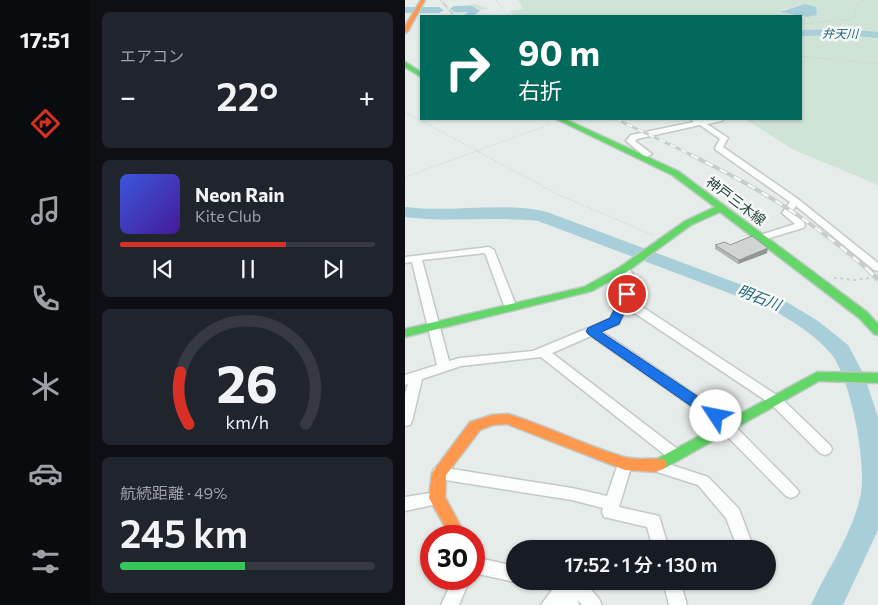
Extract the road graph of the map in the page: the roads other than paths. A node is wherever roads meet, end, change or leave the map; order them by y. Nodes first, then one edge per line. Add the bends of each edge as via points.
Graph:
1 (419, 7) edge
2 (405, 31) edge
3 (405, 64) edge
4 (420, 74) edge
5 (564, 120) edge
6 (697, 120) edge
7 (642, 157) junction
8 (795, 201) junction
9 (721, 208) junction
10 (760, 238) junction
11 (411, 259) edge
12 (878, 268) edge
13 (624, 269) junction
14 (622, 307) junction
15 (511, 308) junction
16 (432, 326) junction
17 (592, 331) junction
18 (878, 331) edge
19 (405, 333) edge
20 (543, 352) junction
21 (444, 366) junction
22 (411, 378) edge
23 (878, 378) edge
24 (776, 401) junction
25 (405, 420) edge
26 (726, 428) junction
27 (825, 449) dead end
28 (675, 455) junction
29 (625, 464) junction
30 (656, 466) junction
31 (439, 473) junction
32 (791, 492) dead end
33 (437, 498) junction
34 (405, 504) edge
35 (612, 504) junction
36 (452, 525) edge
37 (658, 540) edge
38 (743, 540) edge
39 (485, 567) edge
40 (506, 572) edge
41 (456, 590) edge
42 (563, 590) edge
43 (567, 590) edge
44 (579, 590) edge
45 (674, 590) edge
46 (450, 605) edge
47 (550, 605) edge
48 (570, 605) edge
49 (593, 605) edge
50 (678, 605) edge

1 - 2 street
3 - 4 street
5 - 7 street, 神戸三木線
6 - 7 street via 634,137 630,141 634,146 648,154
6 - 8 street via 724,138 719,148
7 - 9 street, 神戸三木線 via 675,173
8 - 10 street via 787,213 800,222 800,226
8 - 12 street
9 - 10 street, 神戸三木線
9 - 13 street via 688,223
10 - 18 street, 神戸三木線 via 863,315
11 - 15 street via 489,250
11 - 16 street
13 - 14 street via 633,281
13 - 15 street via 588,289
14 - 17 street via 615,321
14 - 24 street via 640,311
15 - 16 street
16 - 19 street
16 - 21 street
17 - 20 street
17 - 26 street via 716,416
20 - 21 street
20 - 28 street
21 - 22 street
22 - 25 street
23 - 24 street via 817,376
24 - 26 street
24 - 27 street
26 - 28 street
26 - 32 street
28 - 30 street
29 - 30 street
29 - 31 street via 507,419 475,426
29 - 35 street
30 - 38 street via 703,481 733,514
31 - 33 street
31 - 35 street via 572,494
33 - 34 street
33 - 36 street
35 - 37 street via 610,512 653,521
39 - 40 street
41 - 46 street
42 - 47 street
43 - 48 street
44 - 49 street
45 - 50 street

